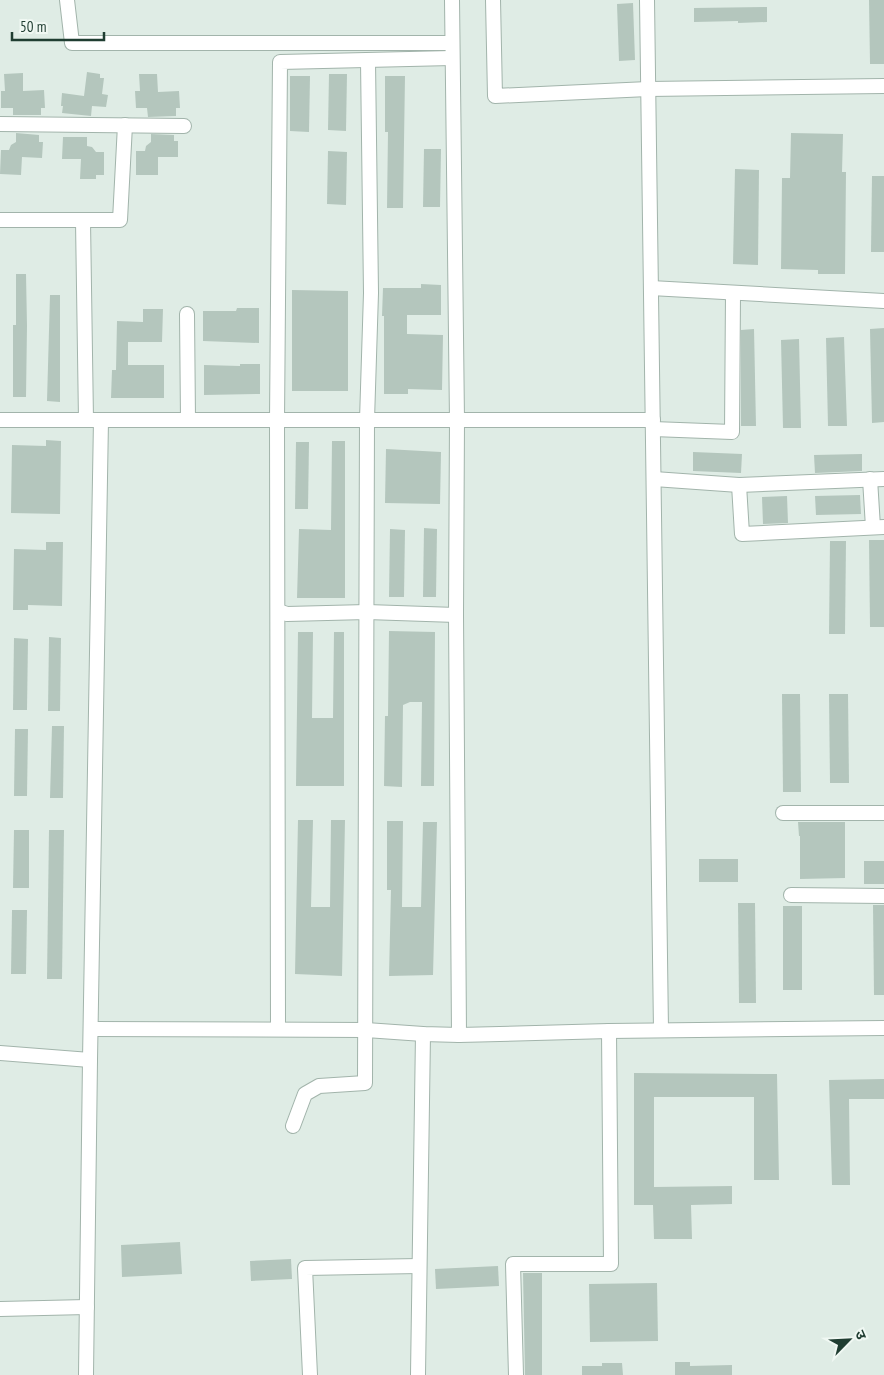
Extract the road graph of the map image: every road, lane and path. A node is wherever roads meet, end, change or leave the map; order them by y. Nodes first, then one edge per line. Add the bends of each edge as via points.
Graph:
1 (68, 0) edge
2 (452, 0) edge
3 (493, 0) edge
4 (647, 0) edge
5 (452, 43) junction
6 (452, 58) junction
7 (368, 61) junction
8 (884, 86) edge
9 (648, 89) junction
10 (0, 124) edge
11 (125, 125) junction
12 (184, 126) dead end
13 (0, 220) edge
14 (83, 221) junction
15 (651, 288) junction
16 (734, 294) junction
17 (884, 301) edge
18 (187, 314) dead end
19 (0, 420) edge
20 (86, 420) junction
21 (101, 420) junction
22 (188, 420) junction
23 (278, 420) junction
24 (367, 420) junction
25 (457, 420) junction
26 (653, 424) junction
27 (877, 479) edge
28 (654, 480) junction
29 (739, 485) junction
30 (878, 527) edge
31 (278, 611) junction
32 (367, 612) junction
33 (456, 615) junction
34 (783, 813) dead end
35 (884, 813) edge
36 (791, 895) dead end
37 (884, 896) edge
38 (884, 1028) edge
39 (91, 1029) junction
40 (278, 1029) junction
41 (366, 1030) junction
42 (661, 1030) junction
43 (609, 1031) junction
44 (423, 1034) junction
45 (460, 1035) junction
46 (0, 1053) edge
47 (90, 1060) junction
48 (293, 1126) dead end
49 (419, 1266) junction
50 (87, 1307) junction
51 (0, 1309) edge
52 (86, 1375) edge
53 (310, 1375) edge
54 (418, 1375) edge
55 (516, 1375) edge

1 - 5 street via 72,43
2 - 5 street
3 - 9 street via 495,96
4 - 9 street
5 - 6 street
6 - 7 street
6 - 25 street
7 - 23 street via 280,62
7 - 24 street via 370,292
8 - 9 street
9 - 15 street
10 - 11 street
11 - 12 street
11 - 14 street via 120,220
13 - 14 street
14 - 20 street
15 - 16 street
15 - 26 street
16 - 17 street
16 - 26 street via 732,432
18 - 22 street
19 - 20 street
20 - 21 street
21 - 22 street
21 - 39 street
22 - 23 street
23 - 24 street
23 - 31 street
24 - 25 street
24 - 32 street
25 - 26 street
25 - 33 street
26 - 28 street
27 - 29 street
27 - 30 street
28 - 29 street
28 - 42 street
29 - 30 street via 742,534
31 - 32 street via 287,614
31 - 40 street
32 - 33 street
32 - 41 street
33 - 45 street
34 - 35 street
36 - 37 street
38 - 42 street
39 - 40 street
39 - 47 street
40 - 41 street
41 - 44 street
41 - 48 street via 365,1083 319,1086 305,1094
42 - 43 street
43 - 45 street
43 - 55 street via 611,1264 513,1264
44 - 45 street
44 - 49 street
46 - 47 street
47 - 50 street
49 - 53 street via 305,1268
49 - 54 street
50 - 51 street
50 - 52 street

